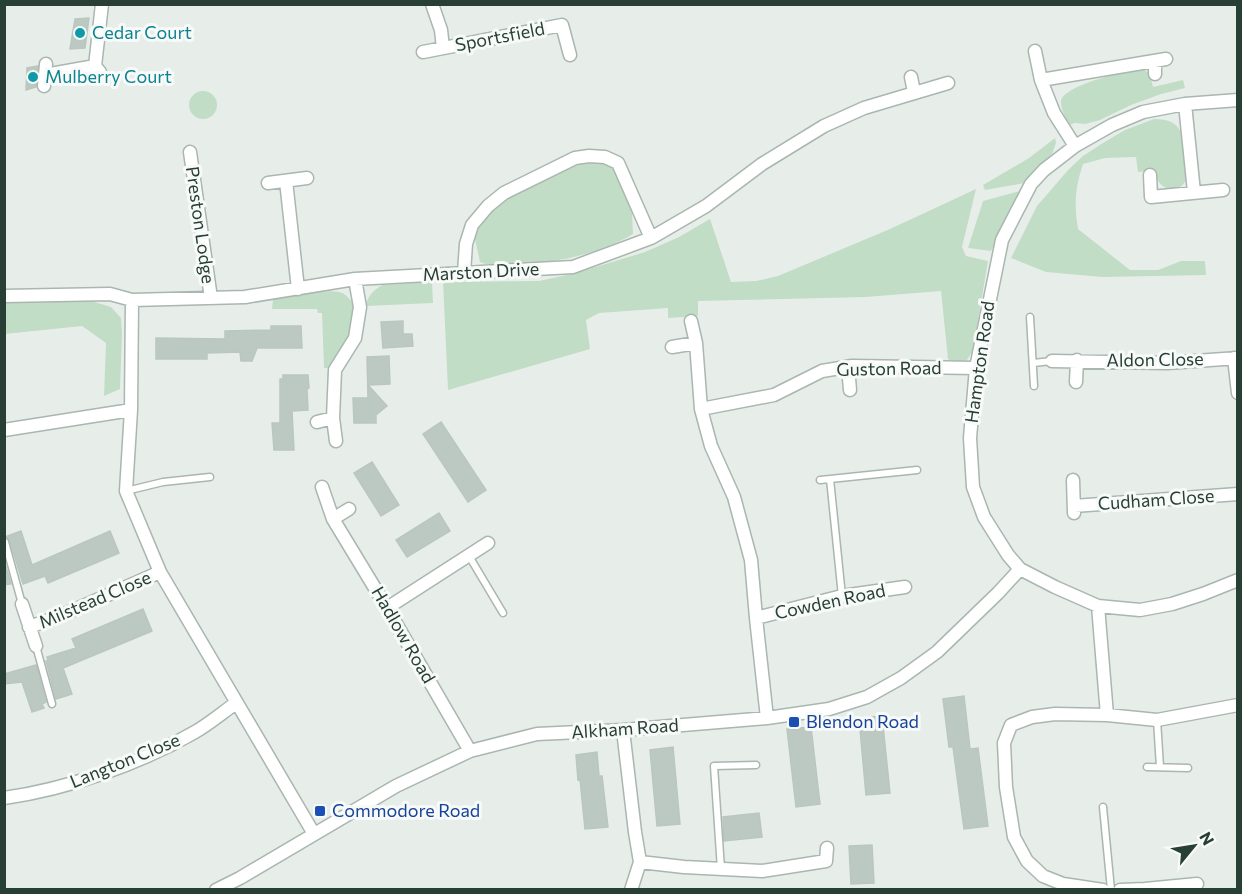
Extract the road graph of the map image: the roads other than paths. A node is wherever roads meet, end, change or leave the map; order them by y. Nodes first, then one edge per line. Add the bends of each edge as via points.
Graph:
1 (102, 4) edge
2 (432, 4) edge
3 (443, 48) junction
4 (1035, 51) dead end
5 (423, 52) dead end
6 (570, 55) dead end
7 (1159, 65) dead end
8 (45, 75) dead end
9 (912, 76) dead end
10 (1041, 80) junction
11 (948, 83) dead end
12 (914, 92) junction
13 (1238, 100) edge
14 (1185, 104) junction
15 (1075, 146) junction
16 (189, 152) dead end
17 (1150, 175) dead end
18 (308, 178) dead end
19 (286, 181) junction
20 (268, 183) dead end
21 (1223, 190) dead end
22 (1194, 192) junction
23 (651, 238) junction
24 (464, 273) junction
25 (355, 279) junction
26 (298, 289) junction
27 (4, 296) edge
28 (211, 298) junction
29 (132, 300) junction
30 (1030, 317) dead end
31 (691, 321) dead end
32 (696, 343) junction
33 (672, 347) dead end
34 (1236, 358) edge
35 (1077, 360) junction
36 (1052, 361) joint
37 (1033, 363) junction
38 (848, 367) junction
39 (976, 368) junction
40 (1076, 382) dead end
41 (1034, 386) dead end
42 (850, 390) dead end
43 (1238, 393) edge
44 (701, 409) junction
45 (131, 410) junction
46 (333, 418) junction
47 (317, 422) dead end
48 (4, 430) edge
49 (336, 441) dead end
50 (917, 470) dead end
51 (210, 477) dead end
52 (830, 479) junction
53 (820, 480) dead end
54 (1073, 480) dead end
55 (322, 487) dead end
56 (126, 491) junction
57 (1238, 494) edge
58 (349, 509) dead end
59 (333, 519) junction
60 (5, 542) edge
61 (488, 543) dead end
62 (469, 556) junction
63 (1020, 569) junction
64 (160, 572) junction
65 (1238, 580) edge
66 (905, 587) dead end
67 (842, 596) junction
68 (22, 604) joint
69 (1098, 606) junction
70 (387, 608) junction
71 (503, 613) dead end
72 (756, 618) junction
73 (29, 627) junction
74 (36, 646) joint
75 (236, 703) junction
76 (52, 704) dead end
77 (1238, 705) edge
78 (1107, 715) junction
79 (767, 718) junction
80 (1157, 720) junction
81 (623, 730) junction
82 (470, 751) junction
83 (756, 765) dead end
84 (1147, 767) dead end
85 (1160, 767) junction
86 (1188, 768) dead end
87 (4, 798) edge
88 (1103, 807) dead end
89 (314, 834) junction
90 (827, 849) dead end
91 (640, 862) junction
92 (721, 868) junction
93 (1197, 884) dead end
94 (1181, 888) edge
95 (216, 890) edge
96 (631, 890) edge
97 (1103, 890) edge
98 (1111, 890) edge
99 (1120, 890) edge

1 - 8 street via 97,69
2 - 3 street, Sportsfield
3 - 5 street, Sportsfield
3 - 6 street, Sportsfield via 562,25
4 - 10 street
7 - 10 street
9 - 12 street
10 - 15 street via 1054,113
11 - 12 street, Marston Drive
12 - 23 street, Marston Drive via 824,126 762,164 706,206
13 - 14 street, Hampton Road
14 - 15 street, Hampton Road via 1143,112
14 - 22 street
15 - 39 street, Hampton Road via 1031,184 1002,240
16 - 28 street, Preston Lodge
17 - 22 street via 1151,197
18 - 19 street
19 - 20 street
19 - 26 street
21 - 22 street
23 - 24 street, Marston Drive via 573,267
23 - 24 street via 618,163 605,156 575,158 504,193 488,207 472,225
24 - 25 street, Marston Drive
25 - 26 street, Marston Drive
25 - 46 street via 360,307 357,328 335,370
26 - 28 street, Marston Drive
27 - 29 street, Marston Drive via 110,294
28 - 29 street, Marston Drive
29 - 45 street
30 - 37 lane
31 - 32 street
32 - 33 street
32 - 44 street
34 - 35 street, Aldon Close via 1167,363
34 - 43 street, Aldon Close
35 - 36 street, Aldon Close
35 - 40 street
36 - 37 lane
37 - 41 lane
38 - 39 street, Guston Road
38 - 42 street
38 - 44 street, Guston Road via 822,371 774,395
39 - 63 street, Hampton Road via 970,438 973,487 984,517
44 - 72 street via 711,446 734,497 751,560
45 - 48 street
45 - 56 street
46 - 47 street
46 - 49 street
50 - 52 lane
51 - 56 lane
52 - 53 lane
52 - 67 lane
54 - 57 street, Cudham Close via 1074,510
55 - 59 street, Hadlow Road
56 - 64 street
58 - 59 street
59 - 70 street, Hadlow Road
60 - 68 lane
61 - 62 street
62 - 70 street
62 - 71 lane
63 - 69 street, Hampton Road
63 - 79 street, Alkham Road via 937,652 902,678 840,706
64 - 73 street, Milstead Close
64 - 75 street
65 - 69 street, Hampton Road via 1172,604 1140,610
66 - 67 street, Cowden Road
67 - 72 street, Cowden Road
68 - 73 street, Milstead Close
69 - 78 street
70 - 82 street, Hadlow Road
72 - 79 street
73 - 74 street, Milstead Close
74 - 76 lane
75 - 87 street, Langton Close via 197,731 129,764 52,789
75 - 89 street
77 - 80 street
78 - 80 street
78 - 97 street via 1032,717 1011,725 1004,743 1014,837 1027,861 1043,876 1063,884
79 - 81 street, Alkham Road
80 - 85 lane
81 - 82 street, Alkham Road via 537,734
81 - 91 street
82 - 89 street, Alkham Road via 396,786
83 - 92 lane via 714,766
84 - 85 lane
85 - 86 lane
88 - 98 lane
89 - 95 street, Alkham Road
90 - 92 street via 826,861 762,871
91 - 92 street
91 - 96 street
93 - 94 street
94 - 99 street

